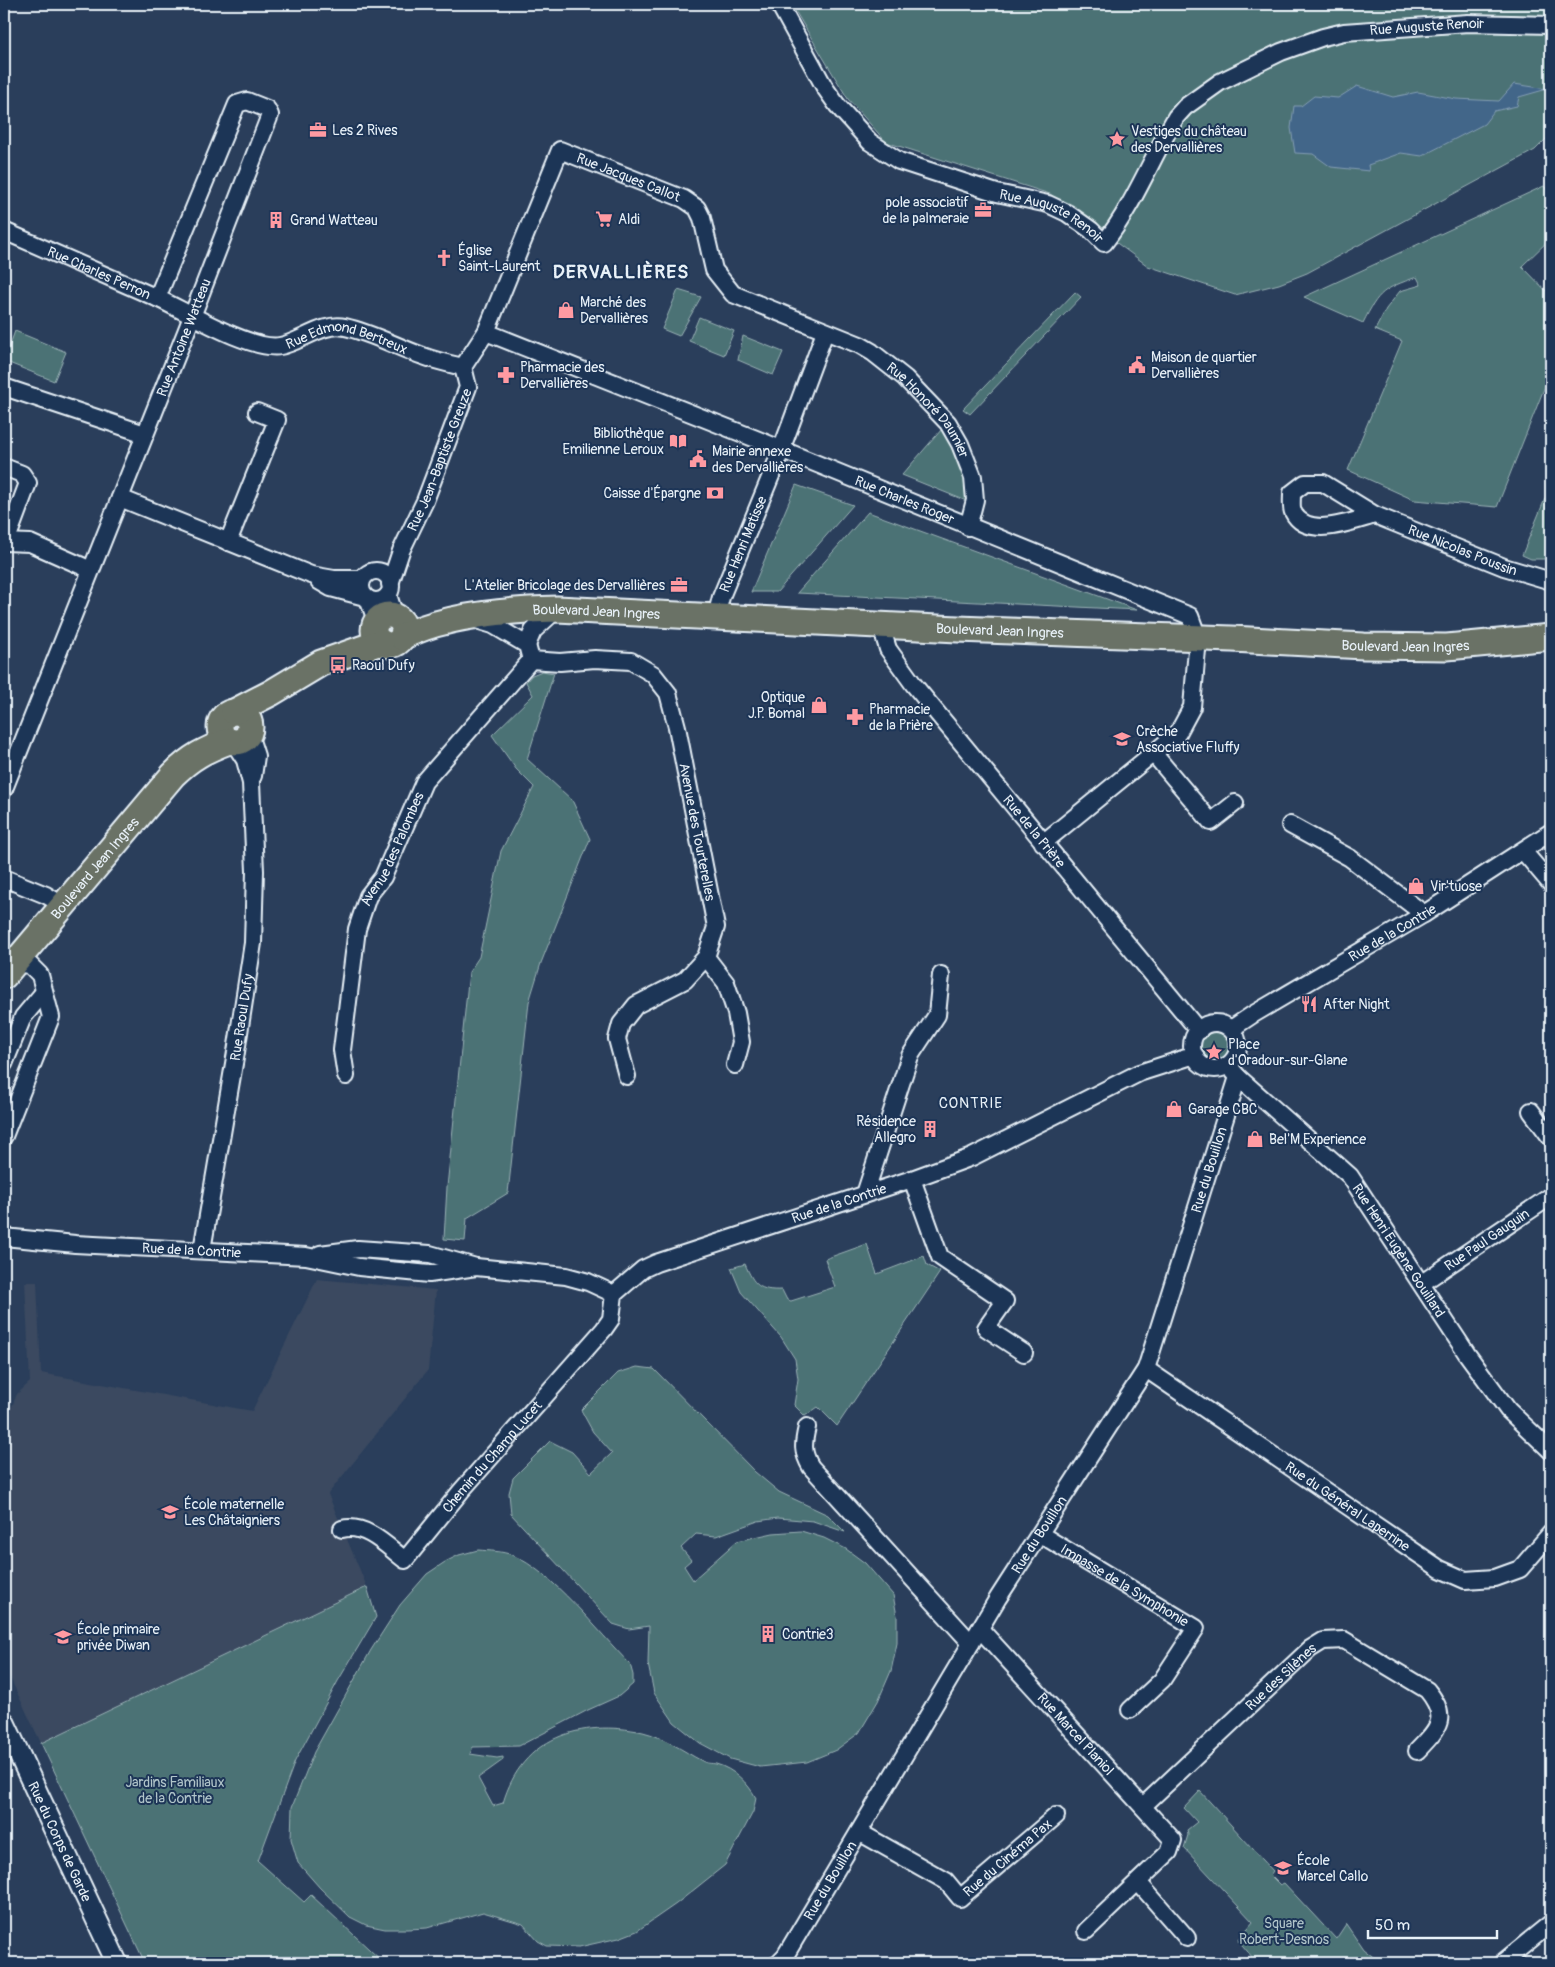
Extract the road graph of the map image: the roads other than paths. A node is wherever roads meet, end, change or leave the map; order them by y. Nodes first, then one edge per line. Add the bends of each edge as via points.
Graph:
1 (779, 4) edge
2 (1551, 25) edge
3 (4, 231) edge
4 (158, 298) junction
5 (192, 315) junction
6 (486, 332) junction
7 (826, 332) junction
8 (463, 367) junction
9 (4, 387) edge
10 (257, 412) dead end
11 (145, 434) junction
12 (781, 451) junction
13 (4, 467) edge
14 (120, 498) junction
15 (1375, 515) junction
16 (968, 527) junction
17 (5, 542) edge
18 (228, 542) junction
19 (401, 550) junction
20 (91, 570) junction
21 (379, 572) junction
22 (311, 576) junction
23 (362, 579) junction
24 (1551, 581) edge
25 (366, 598) junction
26 (557, 610) junction
27 (716, 617) junction
28 (389, 618) junction
29 (460, 619) junction
30 (881, 626) junction
31 (1551, 637) edge
32 (1198, 638) junction
33 (529, 652) junction
34 (236, 730) junction
35 (1153, 752) junction
36 (4, 789) edge
37 (1235, 803) dead end
38 (1290, 825) dead end
39 (1551, 832) edge
40 (1043, 843) junction
41 (1523, 851) junction
42 (4, 878) edge
43 (1551, 884) edge
44 (64, 906) junction
45 (1424, 914) junction
46 (706, 957) junction
47 (9, 969) edge
48 (941, 975) dead end
49 (44, 992) junction
50 (1231, 1029) junction
51 (1198, 1031) junction
52 (1195, 1056) junction
53 (4, 1064) edge
54 (735, 1065) dead end
55 (1233, 1071) junction
56 (346, 1076) dead end
57 (627, 1076) dead end
58 (1531, 1111) dead end
59 (4, 1136) edge
60 (1551, 1138) edge
61 (912, 1179) junction
62 (865, 1194) junction
63 (1551, 1196) edge
64 (4, 1237) edge
65 (75, 1244) junction
66 (4, 1249) edge
67 (202, 1250) junction
68 (1422, 1283) junction
69 (614, 1294) junction
70 (1024, 1353) dead end
71 (1146, 1370) junction
72 (807, 1427) dead end
73 (1551, 1451) edge
74 (342, 1529) dead end
75 (1551, 1533) edge
76 (1040, 1534) junction
77 (976, 1636) junction
78 (1130, 1710) dead end
79 (4, 1722) edge
80 (1417, 1751) dead end
81 (1143, 1806) junction
82 (1056, 1816) dead end
83 (859, 1832) junction
84 (1138, 1882) junction
85 (1551, 1923) edge
86 (1086, 1931) dead end
87 (1187, 1938) dead end
88 (117, 1963) edge
89 (778, 1963) edge
90 (1502, 1963) edge

1 - 2 street, Rue Auguste Renoir via 825,88 870,142 899,161 997,193 1053,206 1091,230 1104,243 1137,193 1176,117 1201,94 1242,70 1323,36 1344,32 1468,23
3 - 4 street, Rue Charles Perron
4 - 5 street, Rue Charles Perron
4 - 5 street, Rue Antoine Watteau via 237,104 247,101 267,109 270,115
5 - 8 street, Rue Edmond Bertreux via 206,324 270,346 291,343 323,329 343,326
5 - 11 street, Rue Antoine Watteau
6 - 7 street, Rue Jacques Callot via 560,150 684,199 698,208 714,270 733,294
6 - 8 street
6 - 12 street, Rue Charles Roger
7 - 12 street, Rue Henri Matisse
7 - 16 street, Rue Honoré Daumier via 860,345 882,358 924,395 948,422 973,477 975,500
8 - 19 street, Rue Jean-Baptiste Greuze via 468,388 425,501
9 - 11 street
10 - 18 street via 278,420
11 - 14 street, Rue Antoine Watteau
12 - 16 street, Rue Charles Roger
12 - 27 street, Rue Henri Matisse via 720,597
13 - 17 street via 22,474 28,483
14 - 18 street
14 - 20 street, Rue Antoine Watteau
15 - 15 street, Rue Nicolas Poussin via 1323,483 1305,483 1292,493 1293,512 1304,524 1320,528
15 - 24 street, Rue Nicolas Poussin via 1504,567
16 - 32 street, Rue Charles Roger via 1190,616
17 - 20 street via 30,542
18 - 22 street
19 - 21 street, Rue Jean-Baptiste Greuze
19 - 28 street, Rue Jean-Baptiste Greuze
20 - 36 street, Rue Antoine Watteau
21 - 23 street via 369,573
21 - 28 street via 387,576
22 - 23 street
22 - 25 street via 331,588
23 - 25 street via 361,590
25 - 28 street
26 - 27 main road, Boulevard Jean Ingres
26 - 29 main road, Boulevard Jean Ingres
26 - 33 street, Avenue des Palombes via 532,631
27 - 30 main road, Boulevard Jean Ingres
28 - 29 main road, Boulevard Jean Ingres via 416,631
28 - 34 main road, Boulevard Jean Ingres via 337,656 271,693
29 - 33 street via 493,624
30 - 32 main road, Boulevard Jean Ingres
30 - 40 street, Rue de la Prière via 888,649 897,662
31 - 32 main road, Boulevard Jean Ingres via 1447,647
32 - 35 street via 1192,706 1178,732
33 - 46 street, Avenue des Tourterelles via 560,662 595,659 631,661 653,674 668,693 716,927
33 - 56 street, Avenue des Palombes via 424,782 382,877 368,896 358,929 343,1041
34 - 44 main road, Boulevard Jean Ingres via 208,733 195,746 188,760
34 - 67 street, Rue Raoul Dufy via 251,783 255,871 253,943
35 - 37 street via 1211,822
35 - 40 street
38 - 45 street via 1350,858
39 - 41 street, Rue de la Contrie
40 - 51 street, Rue de la Prière
41 - 43 street
41 - 45 street, Rue de la Contrie
42 - 44 street
44 - 47 main road, Boulevard Jean Ingres
45 - 50 street, Rue de la Contrie
46 - 54 street via 726,983 736,1013 741,1042
46 - 57 street, Avenue des Tourterelles via 685,980 636,1005 621,1024 617,1038
47 - 49 street via 30,965 40,975
48 - 62 street via 937,1015 910,1056
49 - 53 street via 23,1017
49 - 59 street via 51,1017
50 - 51 street via 1212,1023
50 - 55 street via 1238,1048
51 - 52 street via 1193,1043
52 - 55 street via 1209,1068
52 - 61 street, Rue de la Contrie via 1139,1073 972,1157
55 - 68 street, Rue Henri Eugène Gouillard via 1350,1176
55 - 71 street, Rue du Bouillon
58 - 60 street
61 - 62 street, Rue de la Contrie
61 - 70 street via 940,1257 1005,1301 986,1328
62 - 69 street, Rue de la Contrie via 656,1263
63 - 68 street, Rue Paul Gauguin
64 - 65 street, Rue de la Contrie
65 - 66 street, Rue de la Contrie
65 - 67 street, Rue de la Contrie
67 - 69 street, Rue de la Contrie via 306,1256 359,1267 429,1274 476,1266 566,1276
68 - 73 street, Rue Henri Eugène Gouillard via 1467,1354 1508,1410
69 - 74 street, Chemin du Champ Lucet via 611,1319 604,1329 461,1491 405,1560 377,1538 357,1528
71 - 75 street, Rue du Général Laperrine via 1440,1569 1465,1580 1495,1578 1520,1569
71 - 76 street, Rue du Bouillon
72 - 77 street, Rue Marcel Planiol via 804,1456 810,1468
76 - 77 street, Rue du Bouillon
76 - 78 street, Impasse de la Symphonie via 1196,1628 1162,1680
77 - 81 street, Rue Marcel Planiol
77 - 83 street, Rue du Bouillon
79 - 88 street, Rue du Corps de Garde
80 - 81 street, Rue des Silènes via 1439,1727 1441,1715 1427,1690 1344,1640 1323,1641 1310,1649
81 - 84 street, Rue Marcel Planiol via 1173,1840 1169,1852
82 - 83 street, Rue du Cinéma Pax via 960,1898 946,1881
83 - 89 street, Rue du Bouillon via 786,1956
84 - 86 street
84 - 87 street
85 - 90 street

